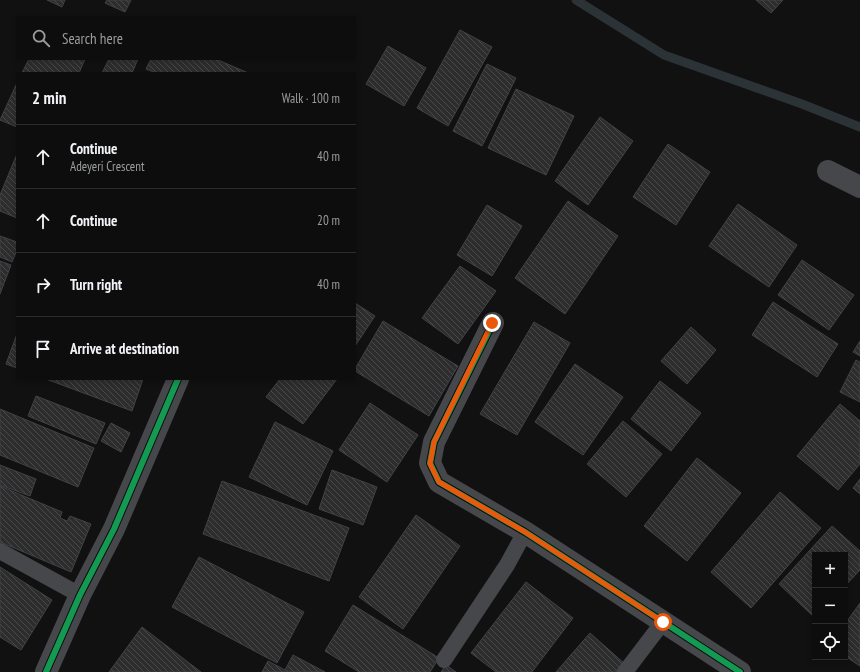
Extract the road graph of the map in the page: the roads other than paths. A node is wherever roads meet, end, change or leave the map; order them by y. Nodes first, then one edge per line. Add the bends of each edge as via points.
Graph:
1 (828, 171) dead end
2 (860, 187) edge
3 (492, 323) dead end
4 (178, 380) edge
5 (525, 532) junction
6 (0, 551) edge
7 (80, 595) junction
8 (663, 622) junction
9 (444, 660) dead end
10 (719, 665) edge
11 (46, 672) edge
12 (625, 672) edge
13 (740, 672) edge

1 - 2 street
3 - 5 street via 434,442 430,464 439,482
4 - 7 street via 114,529
5 - 8 street
5 - 9 lane via 507,565
6 - 7 lane
7 - 11 street
8 - 10 street
8 - 12 lane
10 - 13 street

